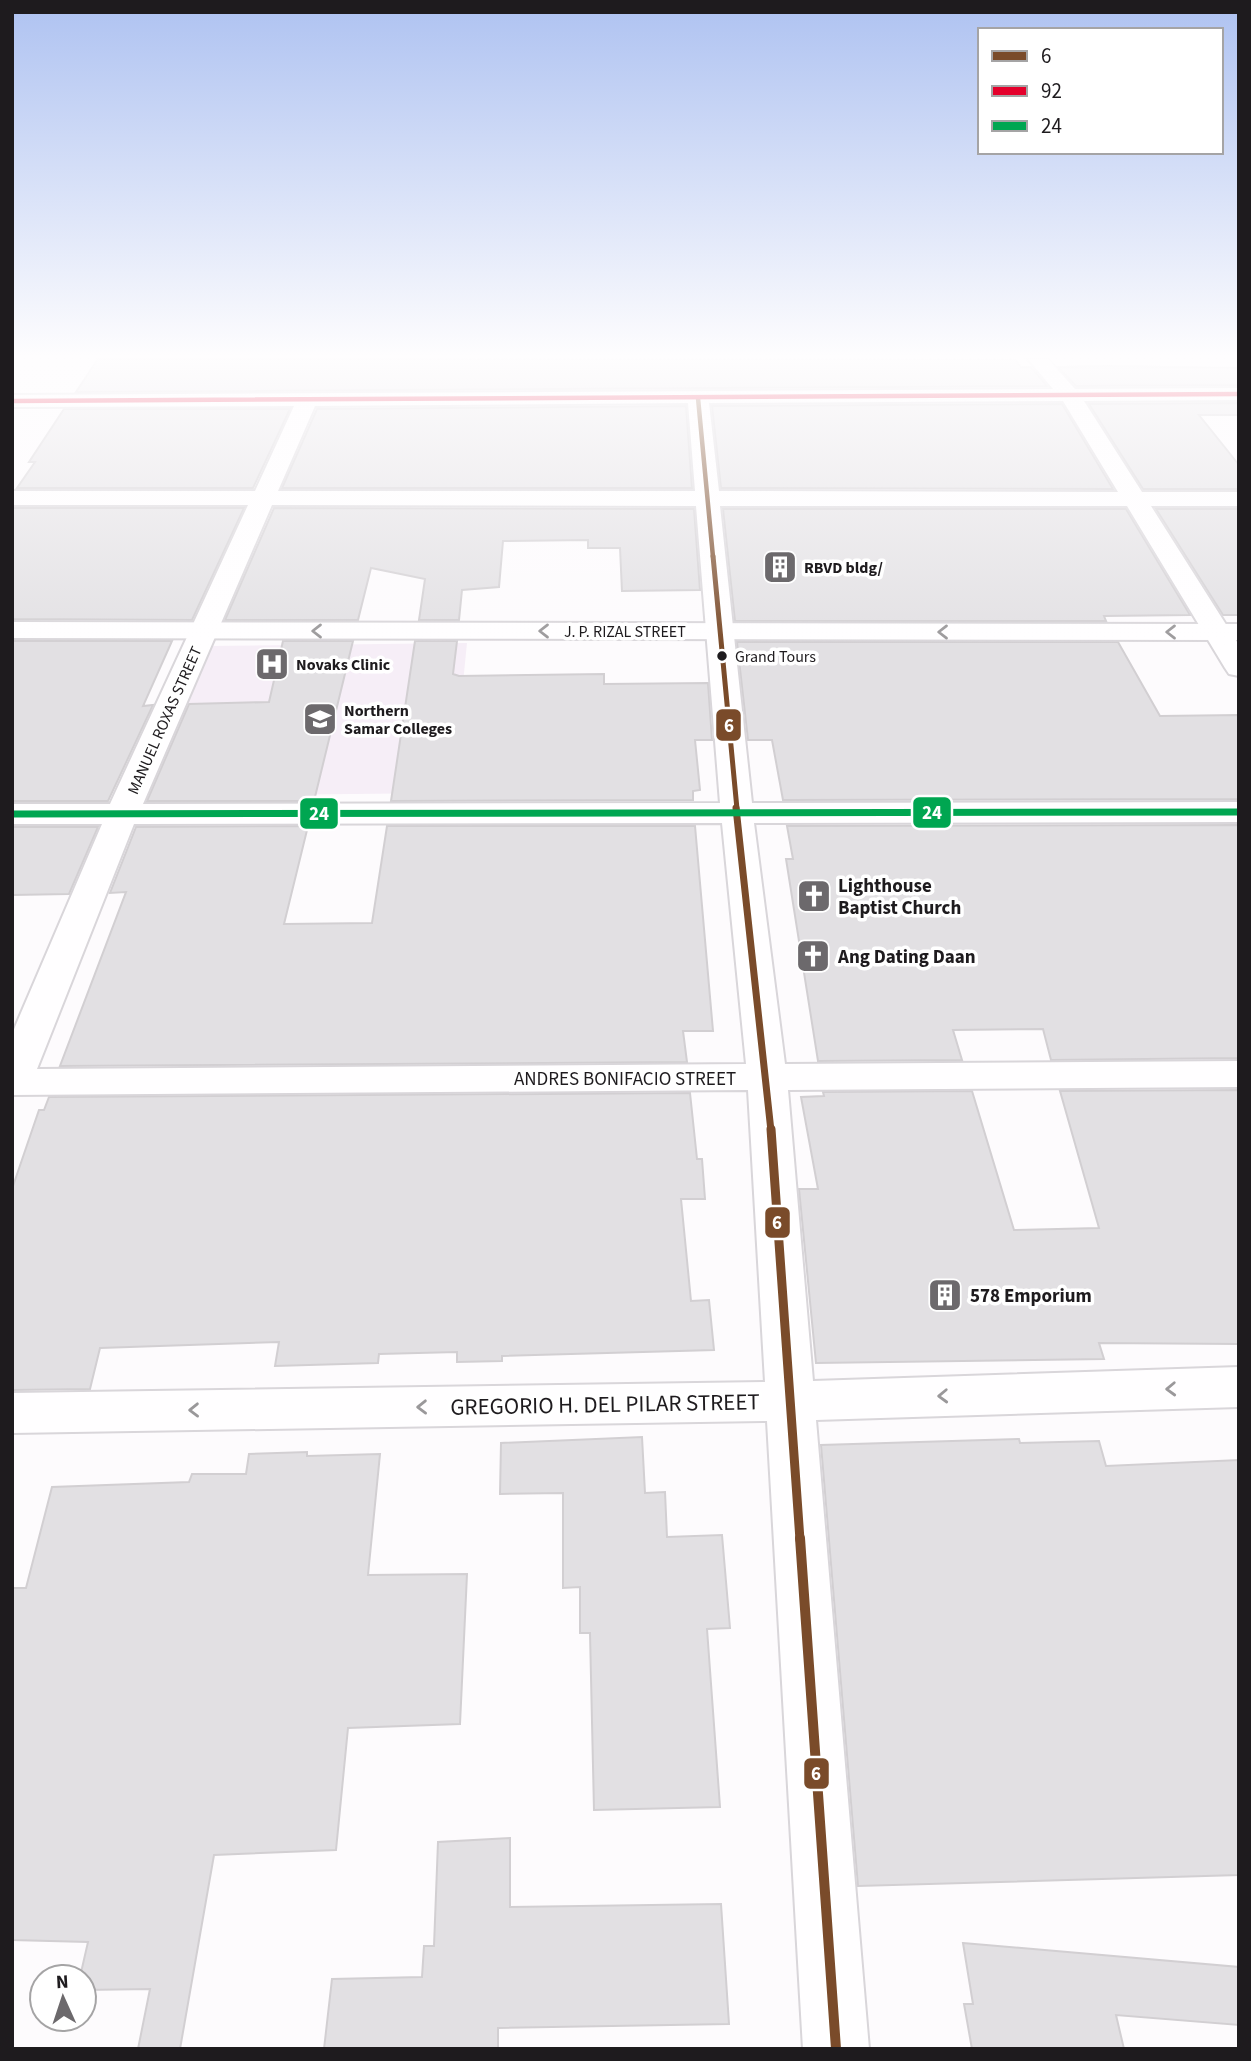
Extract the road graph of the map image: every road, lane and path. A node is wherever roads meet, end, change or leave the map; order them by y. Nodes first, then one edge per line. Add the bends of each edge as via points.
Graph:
1 (281, 455) edge
2 (703, 455) edge
3 (1108, 455) edge
4 (706, 497) junction
5 (12, 498) edge
6 (262, 498) junction
7 (1239, 499) edge
8 (1136, 500) junction
9 (12, 630) edge
10 (203, 631) junction
11 (719, 631) junction
12 (1227, 632) edge
13 (1239, 668) edge
14 (1239, 812) edge
15 (12, 814) edge
16 (122, 814) junction
17 (737, 814) junction
18 (1239, 1074) edge
19 (767, 1077) junction
20 (12, 1082) edge
21 (1239, 1387) edge
22 (791, 1401) junction
23 (12, 1413) edge
24 (836, 2049) edge

1 - 6 street, MANUEL ROXAS STREET
2 - 4 street
3 - 8 street
4 - 6 street
4 - 8 street
4 - 11 street
5 - 6 street
6 - 10 street, MANUEL ROXAS STREET
7 - 8 street
8 - 12 street
9 - 10 street, J. P. RIZAL STREET
11 -> 10 street, J. P. RIZAL STREET
10 - 16 street, MANUEL ROXAS STREET
12 -> 11 street, J. P. RIZAL STREET
11 - 17 street
12 - 13 street
14 - 17 street
15 - 16 street
16 - 17 street
16 - 20 street, MANUEL ROXAS STREET
17 - 19 street
18 - 19 street, ANDRES BONIFACIO STREET
19 - 20 street, ANDRES BONIFACIO STREET
19 - 22 street
21 -> 22 street, GREGORIO H. DEL PILAR STREET
22 -> 23 street, GREGORIO H. DEL PILAR STREET
22 - 24 street

